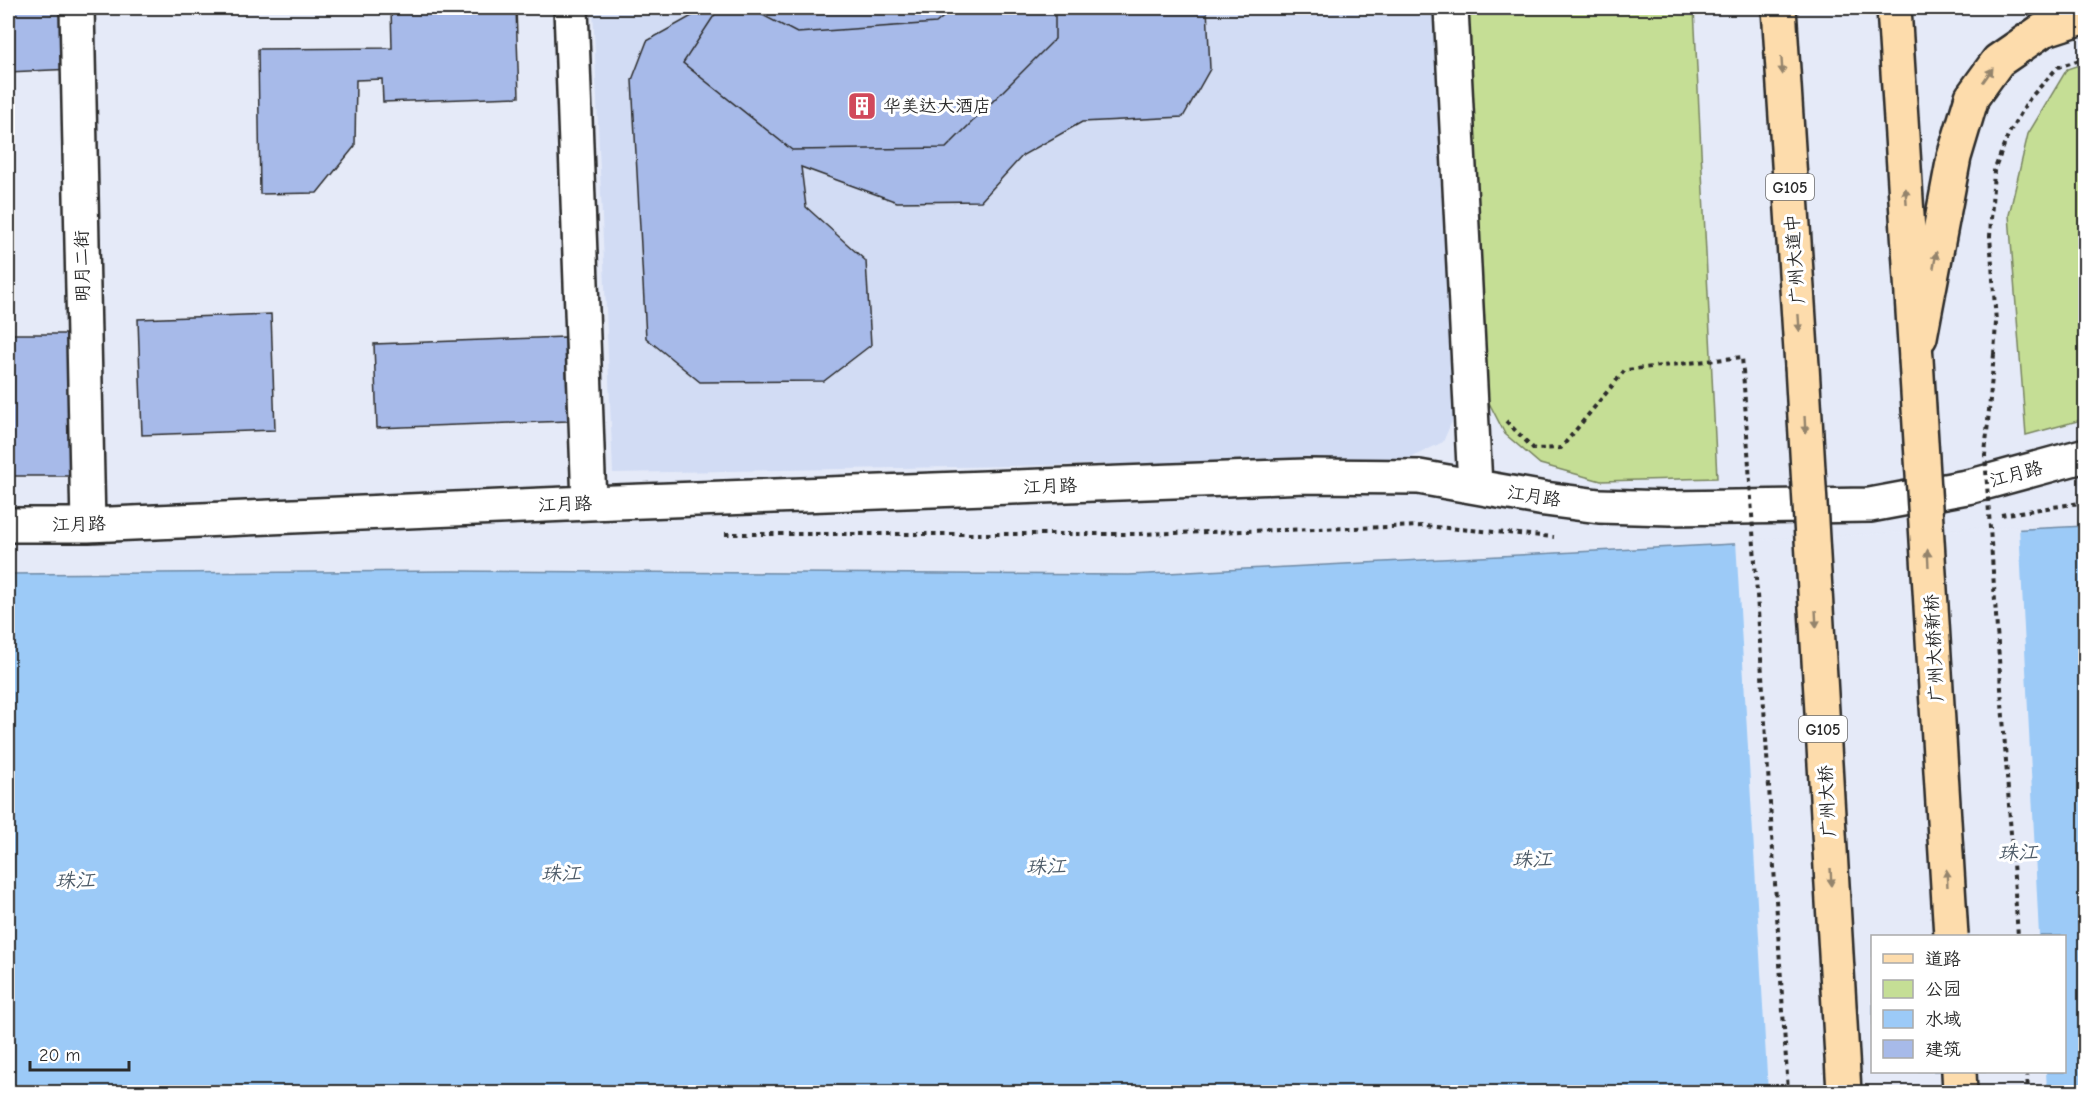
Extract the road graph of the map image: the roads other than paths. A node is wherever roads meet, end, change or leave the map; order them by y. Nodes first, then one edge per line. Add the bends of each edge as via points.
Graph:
1 (76, 8) edge
2 (571, 8) edge
3 (1451, 8) edge
4 (1779, 8) edge
5 (1894, 8) edge
6 (2085, 16) edge
7 (1916, 359) junction
8 (1802, 366) joint
9 (2085, 455) edge
10 (1475, 486) junction
11 (589, 503) junction
12 (8, 525) edge
13 (88, 525) junction
14 (1951, 935) edge
15 (1844, 1092) edge

1 - 13 street, 明月二街
2 - 11 street
3 - 10 street
4 -> 8 main road, 广州大道中 / G105
7 -> 5 main road
7 -> 6 main road via 1954,157 1972,97 1998,61 2043,30
14 -> 7 main road, 广州大桥新桥, bridge
8 -> 15 main road, 广州大桥 / G105, bridge
9 - 10 street, 江月路 via 1972,486 1870,505 1599,506
10 - 11 street, 江月路 via 1419,477 1306,476
11 - 13 street, 江月路
12 - 13 street, 江月路

